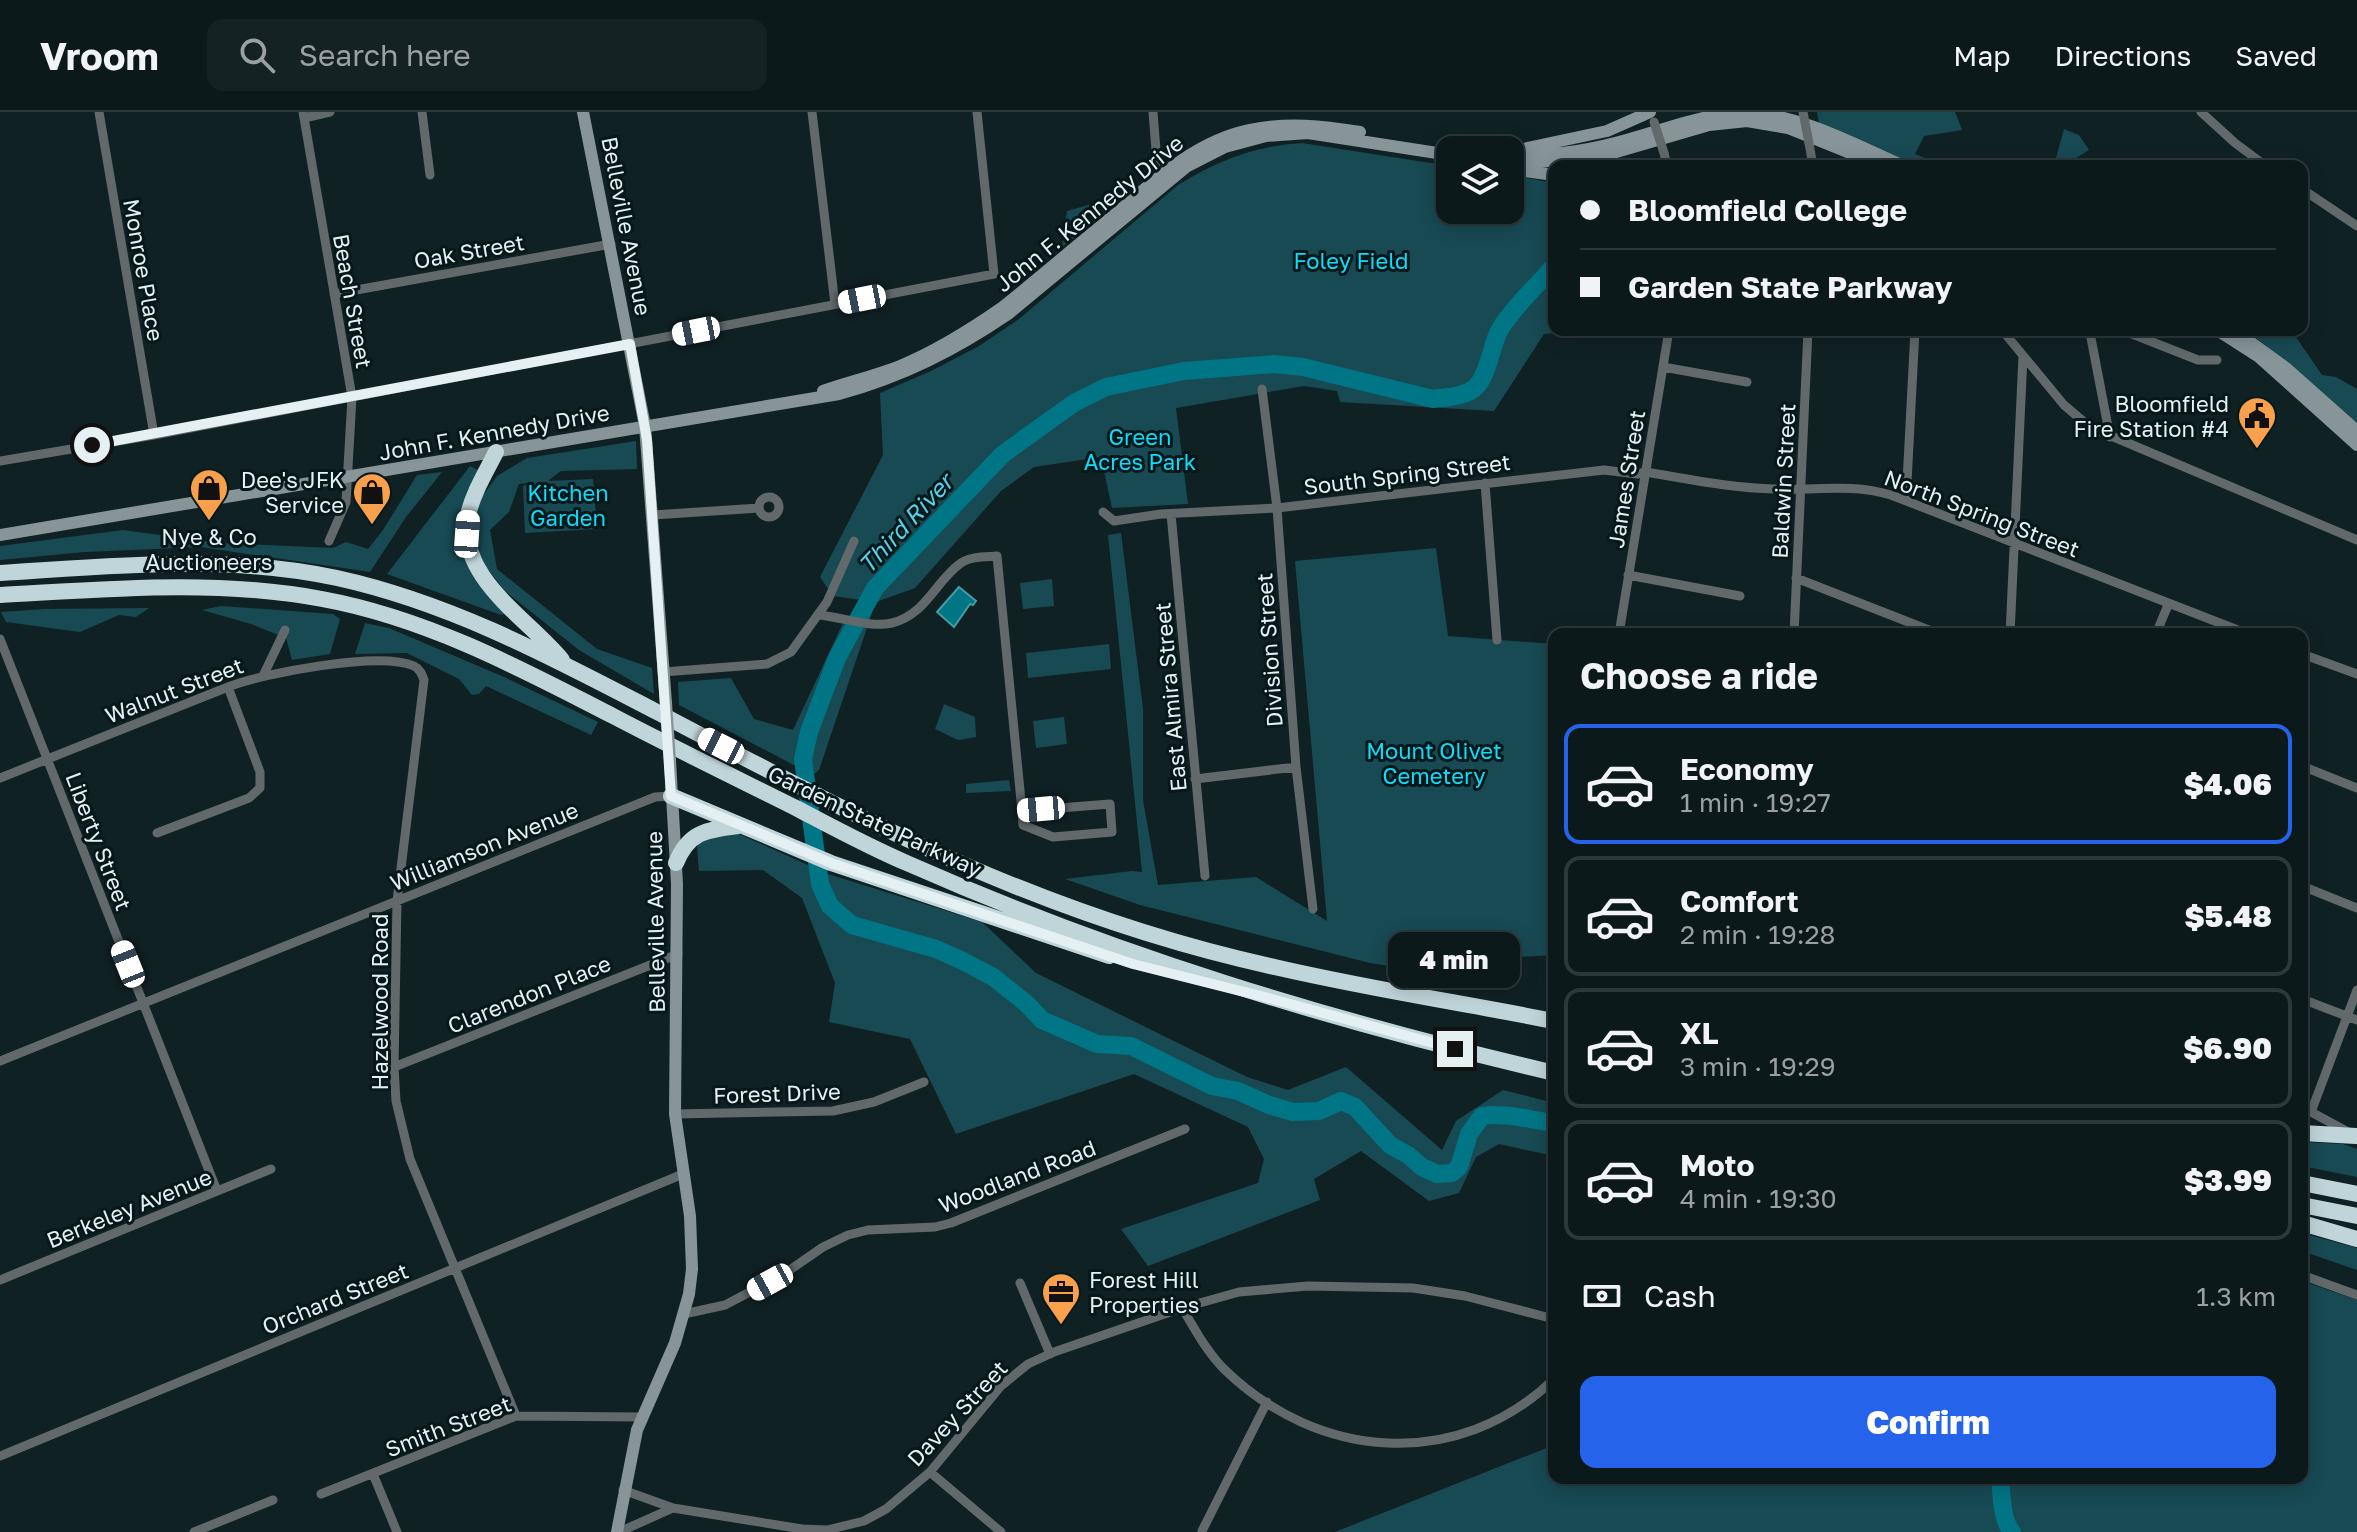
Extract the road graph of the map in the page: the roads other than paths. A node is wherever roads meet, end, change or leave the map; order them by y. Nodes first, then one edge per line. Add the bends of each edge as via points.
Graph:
1 (99, 112) edge
2 (330, 112) edge
3 (422, 112) edge
4 (583, 112) edge
5 (812, 112) edge
6 (977, 112) edge
7 (1153, 112) edge
8 (1803, 112) edge
9 (2201, 112) edge
10 (303, 115) edge
11 (1651, 115) edge
12 (1436, 146) edge
13 (1524, 150) edge
14 (1524, 153) edge
15 (1436, 154) edge
16 (1569, 160) edge
17 (1666, 160) edge
18 (1812, 160) edge
19 (1867, 160) edge
20 (1889, 160) edge
21 (2258, 160) edge
22 (1524, 162) edge
23 (1157, 163) dead end
24 (1548, 163) edge
25 (1524, 171) edge
26 (1548, 174) edge
27 (430, 175) dead end
28 (2308, 193) edge
29 (2357, 226) edge
30 (611, 244) junction
31 (334, 294) junction
32 (835, 304) junction
33 (1668, 336) edge
34 (1808, 336) edge
35 (1915, 336) edge
36 (2007, 336) edge
37 (2091, 336) edge
38 (2137, 336) edge
39 (2226, 336) edge
40 (2242, 336) edge
41 (630, 344) junction
42 (2023, 356) junction
43 (2217, 360) dead end
44 (1663, 367) junction
45 (1747, 382) dead end
46 (1262, 389) dead end
47 (352, 397) junction
48 (805, 400) junction
49 (645, 426) junction
50 (2357, 431) edge
51 (154, 435) junction
52 (2110, 437) junction
53 (2357, 445) edge
54 (496, 452) junction
55 (0, 461) edge
56 (1646, 472) junction
57 (348, 477) junction
58 (1485, 483) junction
59 (1801, 490) junction
60 (1906, 501) junction
61 (759, 508) dead end
62 (1277, 508) junction
63 (1103, 512) dead end
64 (1171, 514) junction
65 (653, 515) junction
66 (0, 535) edge
67 (2357, 540) edge
68 (329, 541) dead end
69 (854, 541) dead end
70 (2015, 544) junction
71 (0, 573) edge
72 (1628, 575) junction
73 (1796, 578) junction
74 (0, 595) edge
75 (1740, 596) dead end
76 (2168, 605) junction
77 (819, 615) junction
78 (1620, 628) edge
79 (1794, 628) edge
80 (1924, 628) edge
81 (2010, 628) edge
82 (2158, 628) edge
83 (2231, 628) edge
84 (285, 630) dead end
85 (0, 639) edge
86 (1497, 640) dead end
87 (2308, 656) edge
88 (566, 665) junction
89 (415, 666) joint
90 (663, 672) junction
91 (2357, 674) edge
92 (263, 676) junction
93 (228, 687) junction
94 (47, 759) junction
95 (1296, 767) junction
96 (2308, 768) edge
97 (0, 778) edge
98 (1195, 779) junction
99 (2357, 788) edge
100 (671, 796) junction
101 (1022, 811) junction
102 (741, 826) junction
103 (157, 833) dead end
104 (676, 863) junction
105 (1205, 876) dead end
106 (2308, 888) edge
107 (397, 901) junction
108 (2357, 908) edge
109 (1313, 909) dead end
110 (678, 954) junction
111 (2357, 990) edge
112 (1270, 998) junction
113 (2308, 1001) edge
114 (143, 1003) junction
115 (2352, 1018) edge
116 (1548, 1020) edge
117 (0, 1061) edge
118 (394, 1067) junction
119 (1548, 1072) edge
120 (924, 1082) dead end
121 (2308, 1111) edge
122 (2308, 1113) edge
123 (675, 1114) junction
124 (1185, 1129) dead end
125 (2308, 1133) edge
126 (2356, 1136) edge
127 (271, 1169) dead end
128 (683, 1174) junction
129 (2308, 1184) edge
130 (217, 1191) junction
131 (2357, 1194) edge
132 (2308, 1206) edge
133 (2357, 1216) edge
134 (2308, 1225) edge
135 (2357, 1239) edge
136 (454, 1268) junction
137 (2308, 1277) edge
138 (0, 1280) edge
139 (1020, 1283) dead end
140 (2357, 1295) edge
141 (1182, 1308) junction
142 (684, 1314) junction
143 (1548, 1317) edge
144 (1050, 1354) junction
145 (1548, 1384) edge
146 (1267, 1402) junction
147 (516, 1416) junction
148 (641, 1417) junction
149 (0, 1456) edge
150 (930, 1472) junction
151 (373, 1474) junction
152 (623, 1490) junction
153 (321, 1494) dead end
154 (273, 1500) dead end
155 (673, 1508) junction
156 (846, 1529) edge
157 (1202, 1531) edge
158 (194, 1532) edge
159 (397, 1532) edge
160 (618, 1532) edge
161 (1001, 1532) edge

1 - 51 street, Monroe Place
2 - 10 street
3 - 27 street
4 - 30 main road, Belleville Avenue
5 - 32 street
6 - 32 street via 994,274
7 - 23 street
8 - 18 street, bridge
9 - 21 street
10 - 31 street, Beach Street
11 - 13 main road
11 - 17 street, bridge
12 - 48 main road, John F. Kennedy Drive via 1308,125 1256,129 1222,139 1181,160 1003,307 965,332 901,365
14 - 20 main road via 1575,151 1707,116 1747,112 1790,119
15 - 48 main road, John F. Kennedy Drive via 1308,133 1266,136 1225,147 1186,167 1008,314 957,347 874,385
16 - 19 main road via 1606,155 1709,125 1747,121 1788,128
22 - 24 main road
25 - 26 main road
28 - 29 street
30 - 31 street, Oak Street
30 - 41 main road, Belleville Avenue
31 - 47 street, Beach Street
32 - 41 street
33 - 44 street, James Street
34 - 59 street, Baldwin Street
35 - 60 street
36 - 42 street
37 - 52 street
38 - 43 street via 2198,360
39 - 53 main road via 2259,357
40 - 50 main road
41 - 47 street
41 - 49 main road, Belleville Avenue
42 - 52 street via 2076,417
42 - 70 street
44 - 45 street
44 - 56 street, James Street
46 - 62 street, Division Street
47 - 51 street
47 - 57 street, Beach Street
48 - 49 main road, John F. Kennedy Drive
49 - 54 main road, John F. Kennedy Drive
49 - 65 main road, Belleville Avenue
51 - 55 street
52 - 67 street
54 - 57 main road, John F. Kennedy Drive
54 - 88 highway via 468,516 471,552 494,591
56 - 58 street, South Spring Street via 1604,470
56 - 59 street, North Spring Street via 1738,487
56 - 72 street, James Street
57 - 66 main road, John F. Kennedy Drive
57 - 68 street, Beach Street via 346,502
58 - 62 street, South Spring Street
58 - 86 street
59 - 60 street, North Spring Street via 1869,489
59 - 73 street, Baldwin Street
60 - 70 street, North Spring Street
61 - 65 street
62 - 64 street, South Spring Street
62 - 95 street, Division Street
63 - 64 street, South Spring Street via 1114,521
64 - 98 street, East Almira Street
65 - 90 main road, Belleville Avenue
69 - 77 street
70 - 76 street, North Spring Street
70 - 81 street
71 - 88 highway, Garden State Parkway via 176,563 281,569 384,589 434,605
72 - 75 street
72 - 78 street, James Street
73 - 79 street, Baldwin Street
73 - 80 street
74 - 112 highway, Garden State Parkway via 221,587 325,599 425,627 905,863 1043,921
76 - 82 street
76 - 83 street, North Spring Street
77 - 90 street via 791,652 767,664
77 - 101 street via 877,624 904,620 959,564 997,556
84 - 92 street
85 - 94 street, Liberty Street
87 - 91 street
88 - 116 highway, Garden State Parkway via 820,797 992,877 1162,936 1276,968
89 - 92 street, Walnut Street via 371,660
89 - 107 street, Hazelwood Road via 424,680
90 - 100 main road, Belleville Avenue, bridge
92 - 93 street, Walnut Street
93 - 94 street, Walnut Street
93 - 103 street via 260,772 260,788 249,798
94 - 97 street, Walnut Street
94 - 114 street, Liberty Street
95 - 98 street
95 - 109 street, Division Street
96 - 99 street
98 - 105 street, East Almira Street
100 - 102 highway
100 - 104 main road, Belleville Avenue
100 - 107 street, Williamson Avenue via 655,797
101 - 101 street via 1110,804 1112,832 1053,837 1023,825
102 - 104 highway via 699,834 688,841
102 - 112 highway via 831,863 1133,964
104 - 110 main road, Belleville Avenue
106 - 108 street
107 - 114 street, Williamson Avenue
107 - 118 street, Hazelwood Road
110 - 118 street, Clarendon Place
110 - 123 main road, Belleville Avenue
111 - 115 street
112 - 119 highway, Garden State Parkway
113 - 115 street
114 - 117 street, Williamson Avenue
114 - 130 street, Liberty Street
115 - 121 street
118 - 136 street, Hazelwood Road via 410,1159
120 - 123 street, Forest Drive via 833,1111
122 - 126 street
123 - 128 main road, Belleville Avenue
124 - 142 street, Woodland Road via 951,1223 848,1235 725,1305
125 - 126 highway
127 - 130 street, Berkeley Avenue
128 - 136 street, Orchard Street
128 - 142 main road, Belleville Avenue via 692,1245
129 - 131 highway
130 - 138 street, Berkeley Avenue
132 - 133 highway
134 - 135 highway
136 - 147 street, Hazelwood Road
136 - 149 street, Orchard Street
137 - 140 street
139 - 144 street
141 - 143 street, Davey Street via 1239,1292 1357,1285 1465,1296
141 - 144 street, Davey Street
141 - 146 street via 1205,1347
142 - 148 main road, Belleville Avenue
144 - 150 street, Davey Street via 1001,1386
145 - 146 street via 1514,1412 1464,1435 1401,1444 1325,1430
146 - 157 street
147 - 148 street, Smith Street
147 - 151 street, Smith Street
148 - 152 main road, Belleville Avenue
150 - 156 street, Davey Street via 886,1509
150 - 161 street
151 - 153 street, Smith Street
151 - 159 street
152 - 155 street, Davey Street
152 - 160 main road, Belleville Avenue
154 - 158 street
155 - 156 street, Davey Street via 802,1529
155 - 160 street

